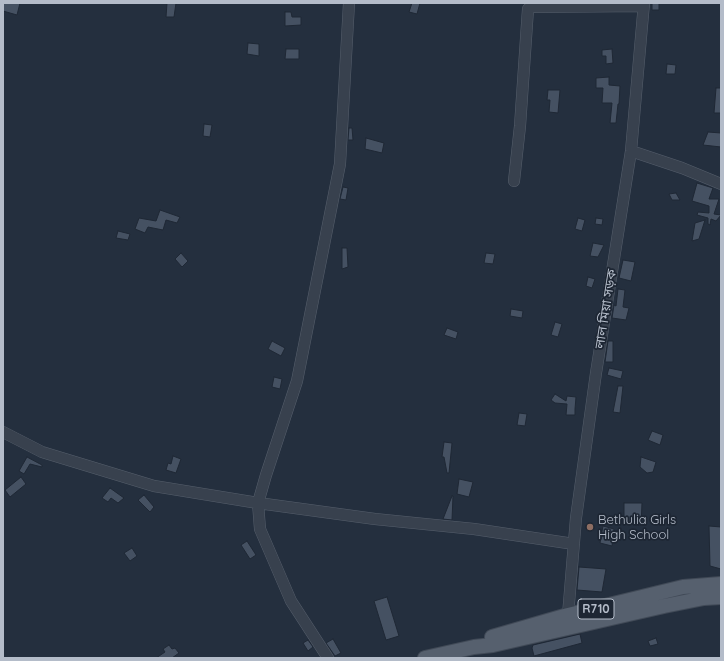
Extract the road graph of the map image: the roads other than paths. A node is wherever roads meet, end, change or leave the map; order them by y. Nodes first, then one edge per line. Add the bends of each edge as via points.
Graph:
1 (349, 3) edge
2 (644, 4) edge
3 (631, 151) junction
4 (514, 181) dead end
5 (721, 184) edge
6 (3, 432) edge
7 (258, 503) junction
8 (574, 544) junction
9 (721, 584) edge
10 (721, 597) edge
11 (568, 615) junction
12 (474, 646) junction
13 (328, 658) edge
14 (425, 658) edge

1 - 7 street via 340,164 297,381
2 - 3 street, লাল মিয়া সড়ক
2 - 4 street via 528,9
3 - 5 street
3 - 8 street, লাল মিয়া সড়ক via 596,373
6 - 7 street via 42,452 154,486
7 - 8 street via 374,520 474,529
7 - 13 street via 260,530 291,601
8 - 11 street, লাল মিয়া সড়ক
9 - 11 main road, R710 via 683,587
10 - 12 main road, R710 via 664,606 493,645
11 - 12 main road, R710 via 494,636
12 - 14 main road, R710

